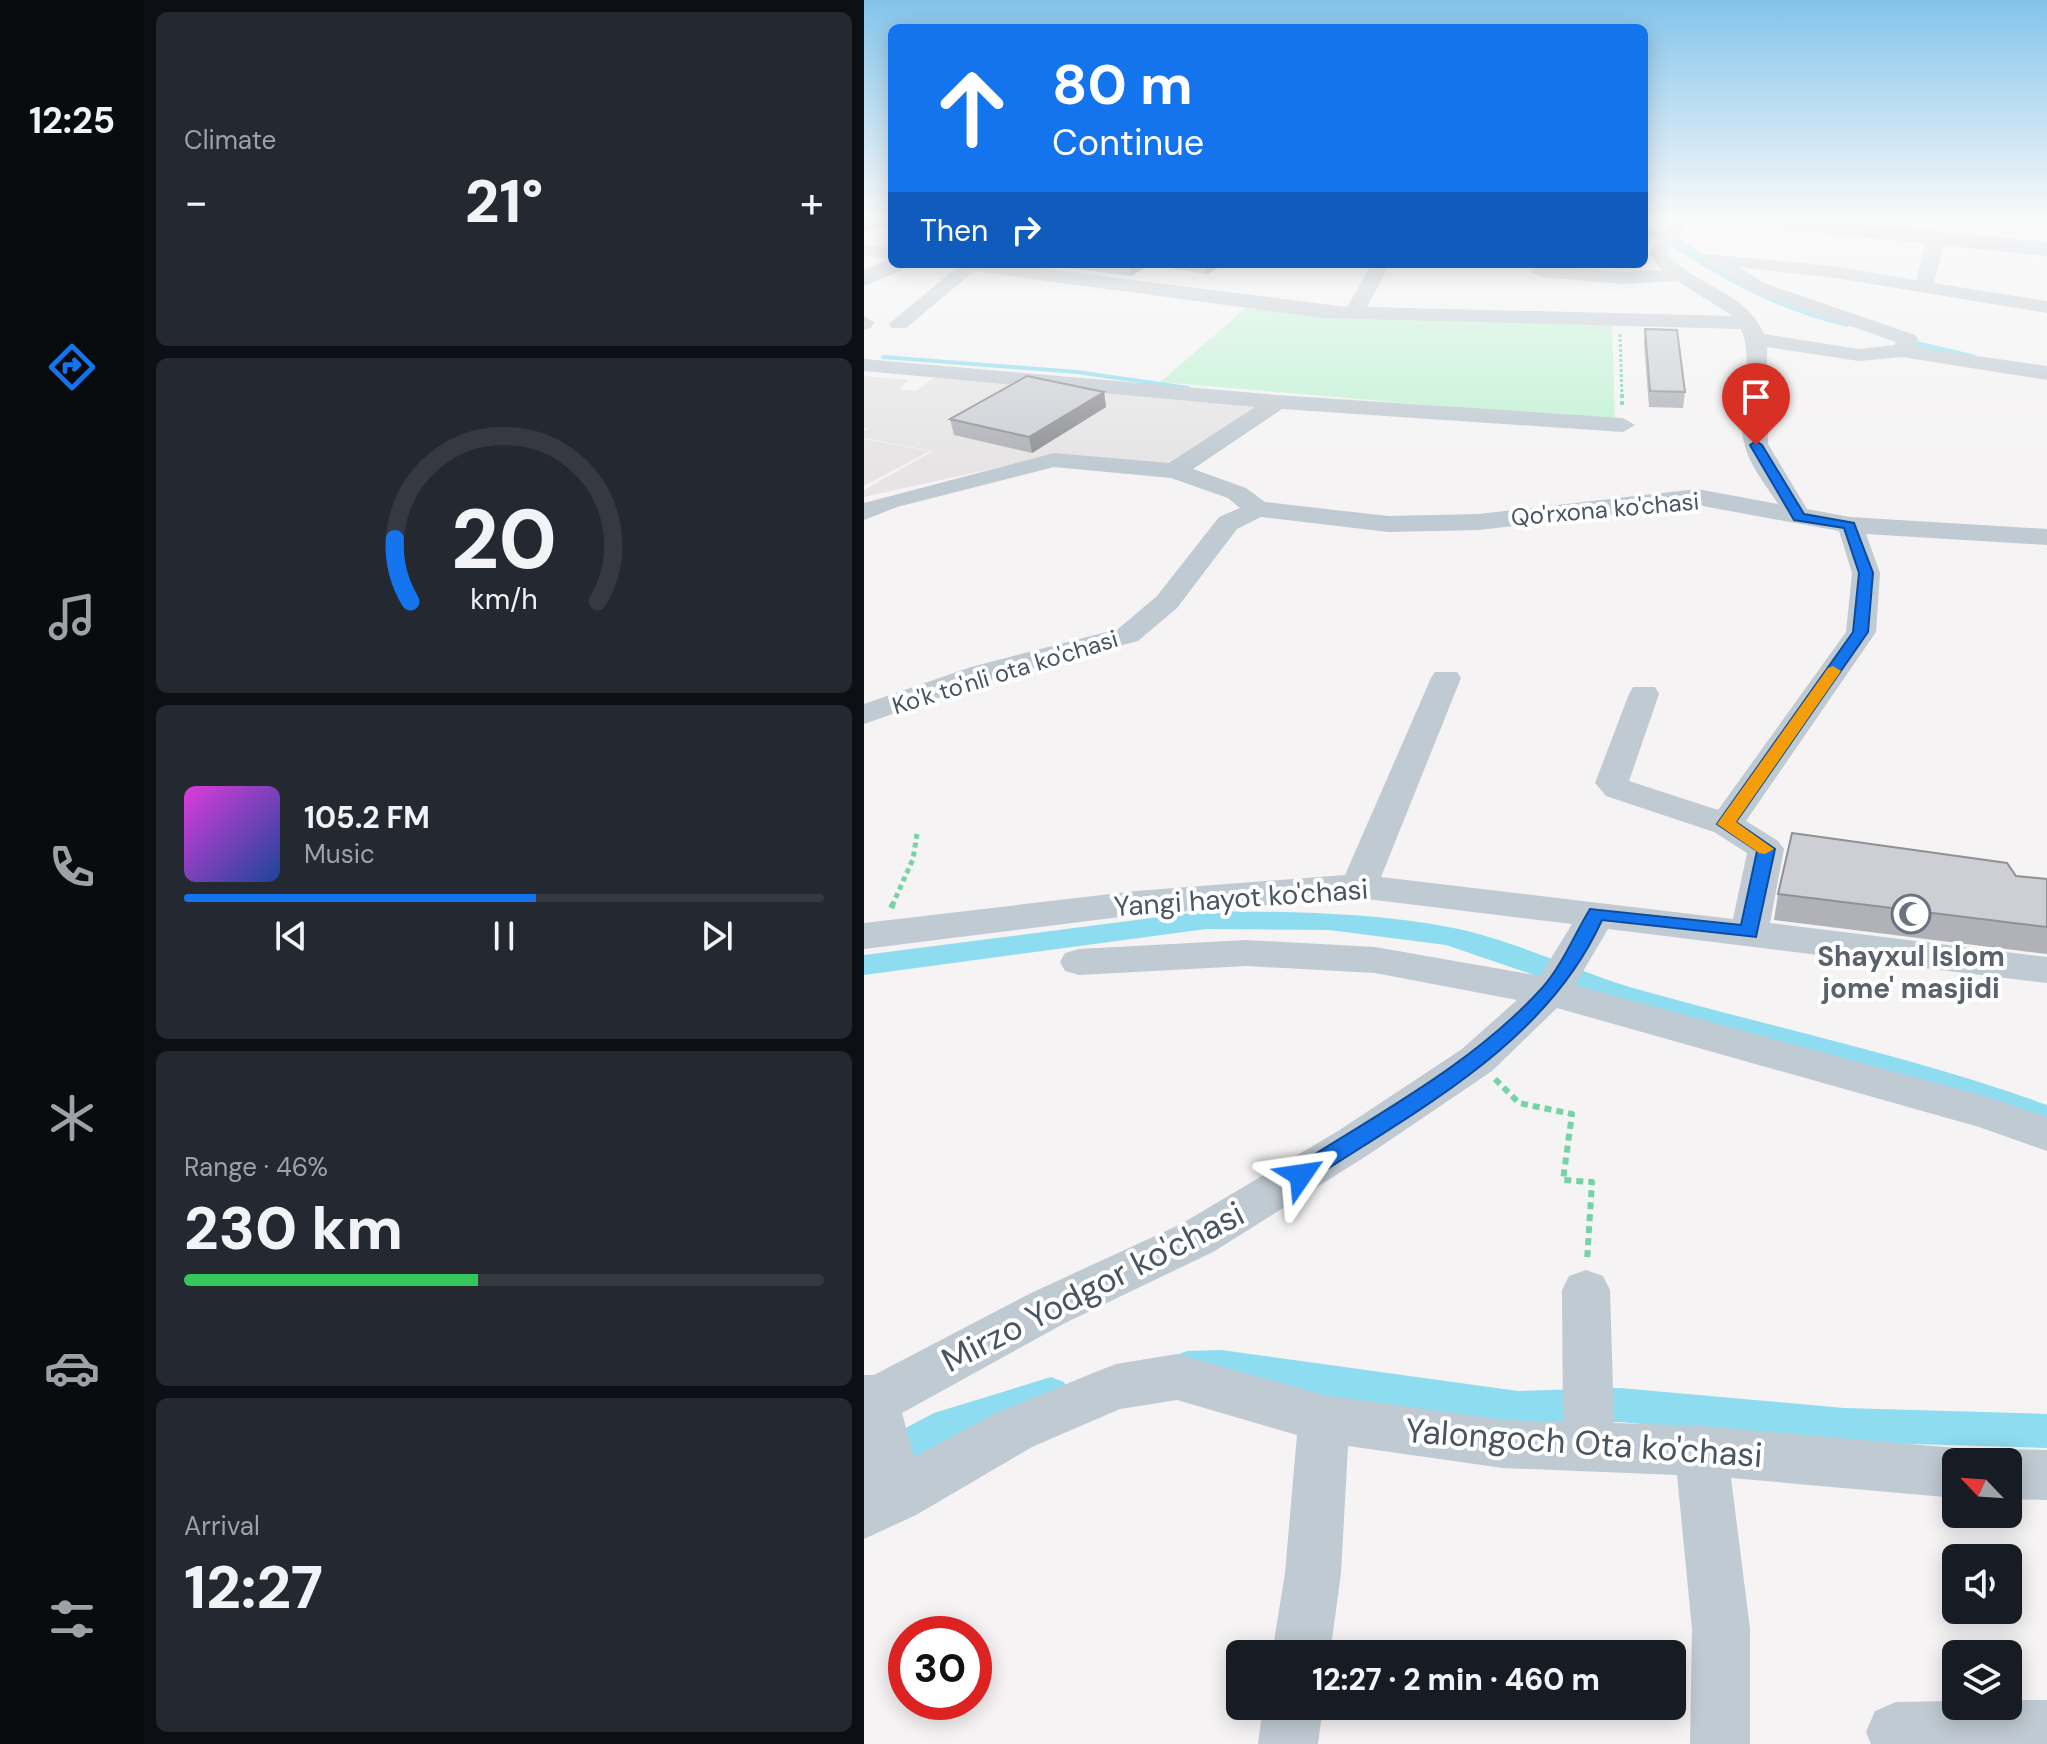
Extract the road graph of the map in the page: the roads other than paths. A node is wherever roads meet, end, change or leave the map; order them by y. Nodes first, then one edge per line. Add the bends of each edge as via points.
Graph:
1 (925, 302) edge
2 (1242, 302) edge
3 (1359, 302) edge
4 (1730, 302) edge
5 (1796, 302) edge
6 (2017, 302) edge
7 (2047, 307) edge
8 (1354, 312) junction
9 (899, 324) dead end
10 (1753, 331) junction
11 (1905, 345) junction
12 (2047, 359) edge
13 (864, 365) edge
14 (2047, 373) edge
15 (1277, 402) junction
16 (1623, 425) road end
17 (1174, 471) junction
18 (1258, 509) junction
19 (864, 512) edge
20 (1799, 517) junction
21 (1850, 525) junction
22 (2047, 537) edge
23 (1446, 678) dead end
24 (1644, 694) dead end
25 (864, 715) edge
26 (1726, 824) junction
27 (1359, 886) junction
28 (1596, 913) junction
29 (1749, 932) junction
30 (872, 935) edge
31 (1079, 962) dead end
32 (2047, 970) edge
33 (1550, 992) junction
34 (2047, 1134) edge
35 (1586, 1290) road end
36 (873, 1407) edge
37 (1324, 1419) junction
38 (1589, 1448) junction
39 (1701, 1451) junction
40 (1942, 1472) edge
41 (2022, 1474) edge
42 (2047, 1475) edge
43 (884, 1496) edge
44 (1303, 1640) edge
45 (1291, 1720) edge
46 (2047, 1730) edge
47 (1896, 1732) dead end
48 (1288, 1744) edge
49 (1720, 1744) edge

1 - 9 street
2 - 8 street
3 - 8 street
4 - 10 street
5 - 11 street
6 - 7 street
8 - 10 street via 1620,320
10 - 11 street via 1859,355
10 - 20 street via 1756,445
11 - 12 street
11 - 14 street
13 - 15 street
15 - 16 street
15 - 17 street
17 - 18 street via 1237,493
17 - 19 street via 1054,460
18 - 20 street, Qo'rxona ko'chasi via 1388,524 1479,522 1697,497
18 - 25 street, Ko'k to'nli ota ko'chasi via 1228,523 1167,602 1128,635 982,673
20 - 21 street, Qo'rxona ko'chasi
21 - 22 street, Qo'rxona ko'chasi
21 - 26 street via 1866,573 1861,632
23 - 27 street
24 - 26 street via 1612,783
26 - 29 street via 1766,849
27 - 28 street, Yangi hayot ko'chasi
27 - 30 street, Yangi hayot ko'chasi via 1136,903
28 - 29 street, Yangi hayot ko'chasi
28 - 33 street, Mirzo Yodgor ko'chasi
29 - 32 street, Yangi hayot ko'chasi
31 - 33 street via 1246,953 1375,960
33 - 34 street
33 - 36 street, Mirzo Yodgor ko'chasi via 1477,1060 1353,1143 1197,1238 1048,1308
35 - 38 street
36 - 43 street
37 - 38 street, Yalongoch Ota ko'chasi via 1503,1444
37 - 43 street, Yalongoch Ota ko'chasi via 1177,1377 1116,1387 1014,1430
37 - 44 street
38 - 39 street, Yalongoch Ota ko'chasi
39 - 40 street, Yalongoch Ota ko'chasi
39 - 49 street via 1721,1629
41 - 42 street
45 - 48 street
46 - 47 street

